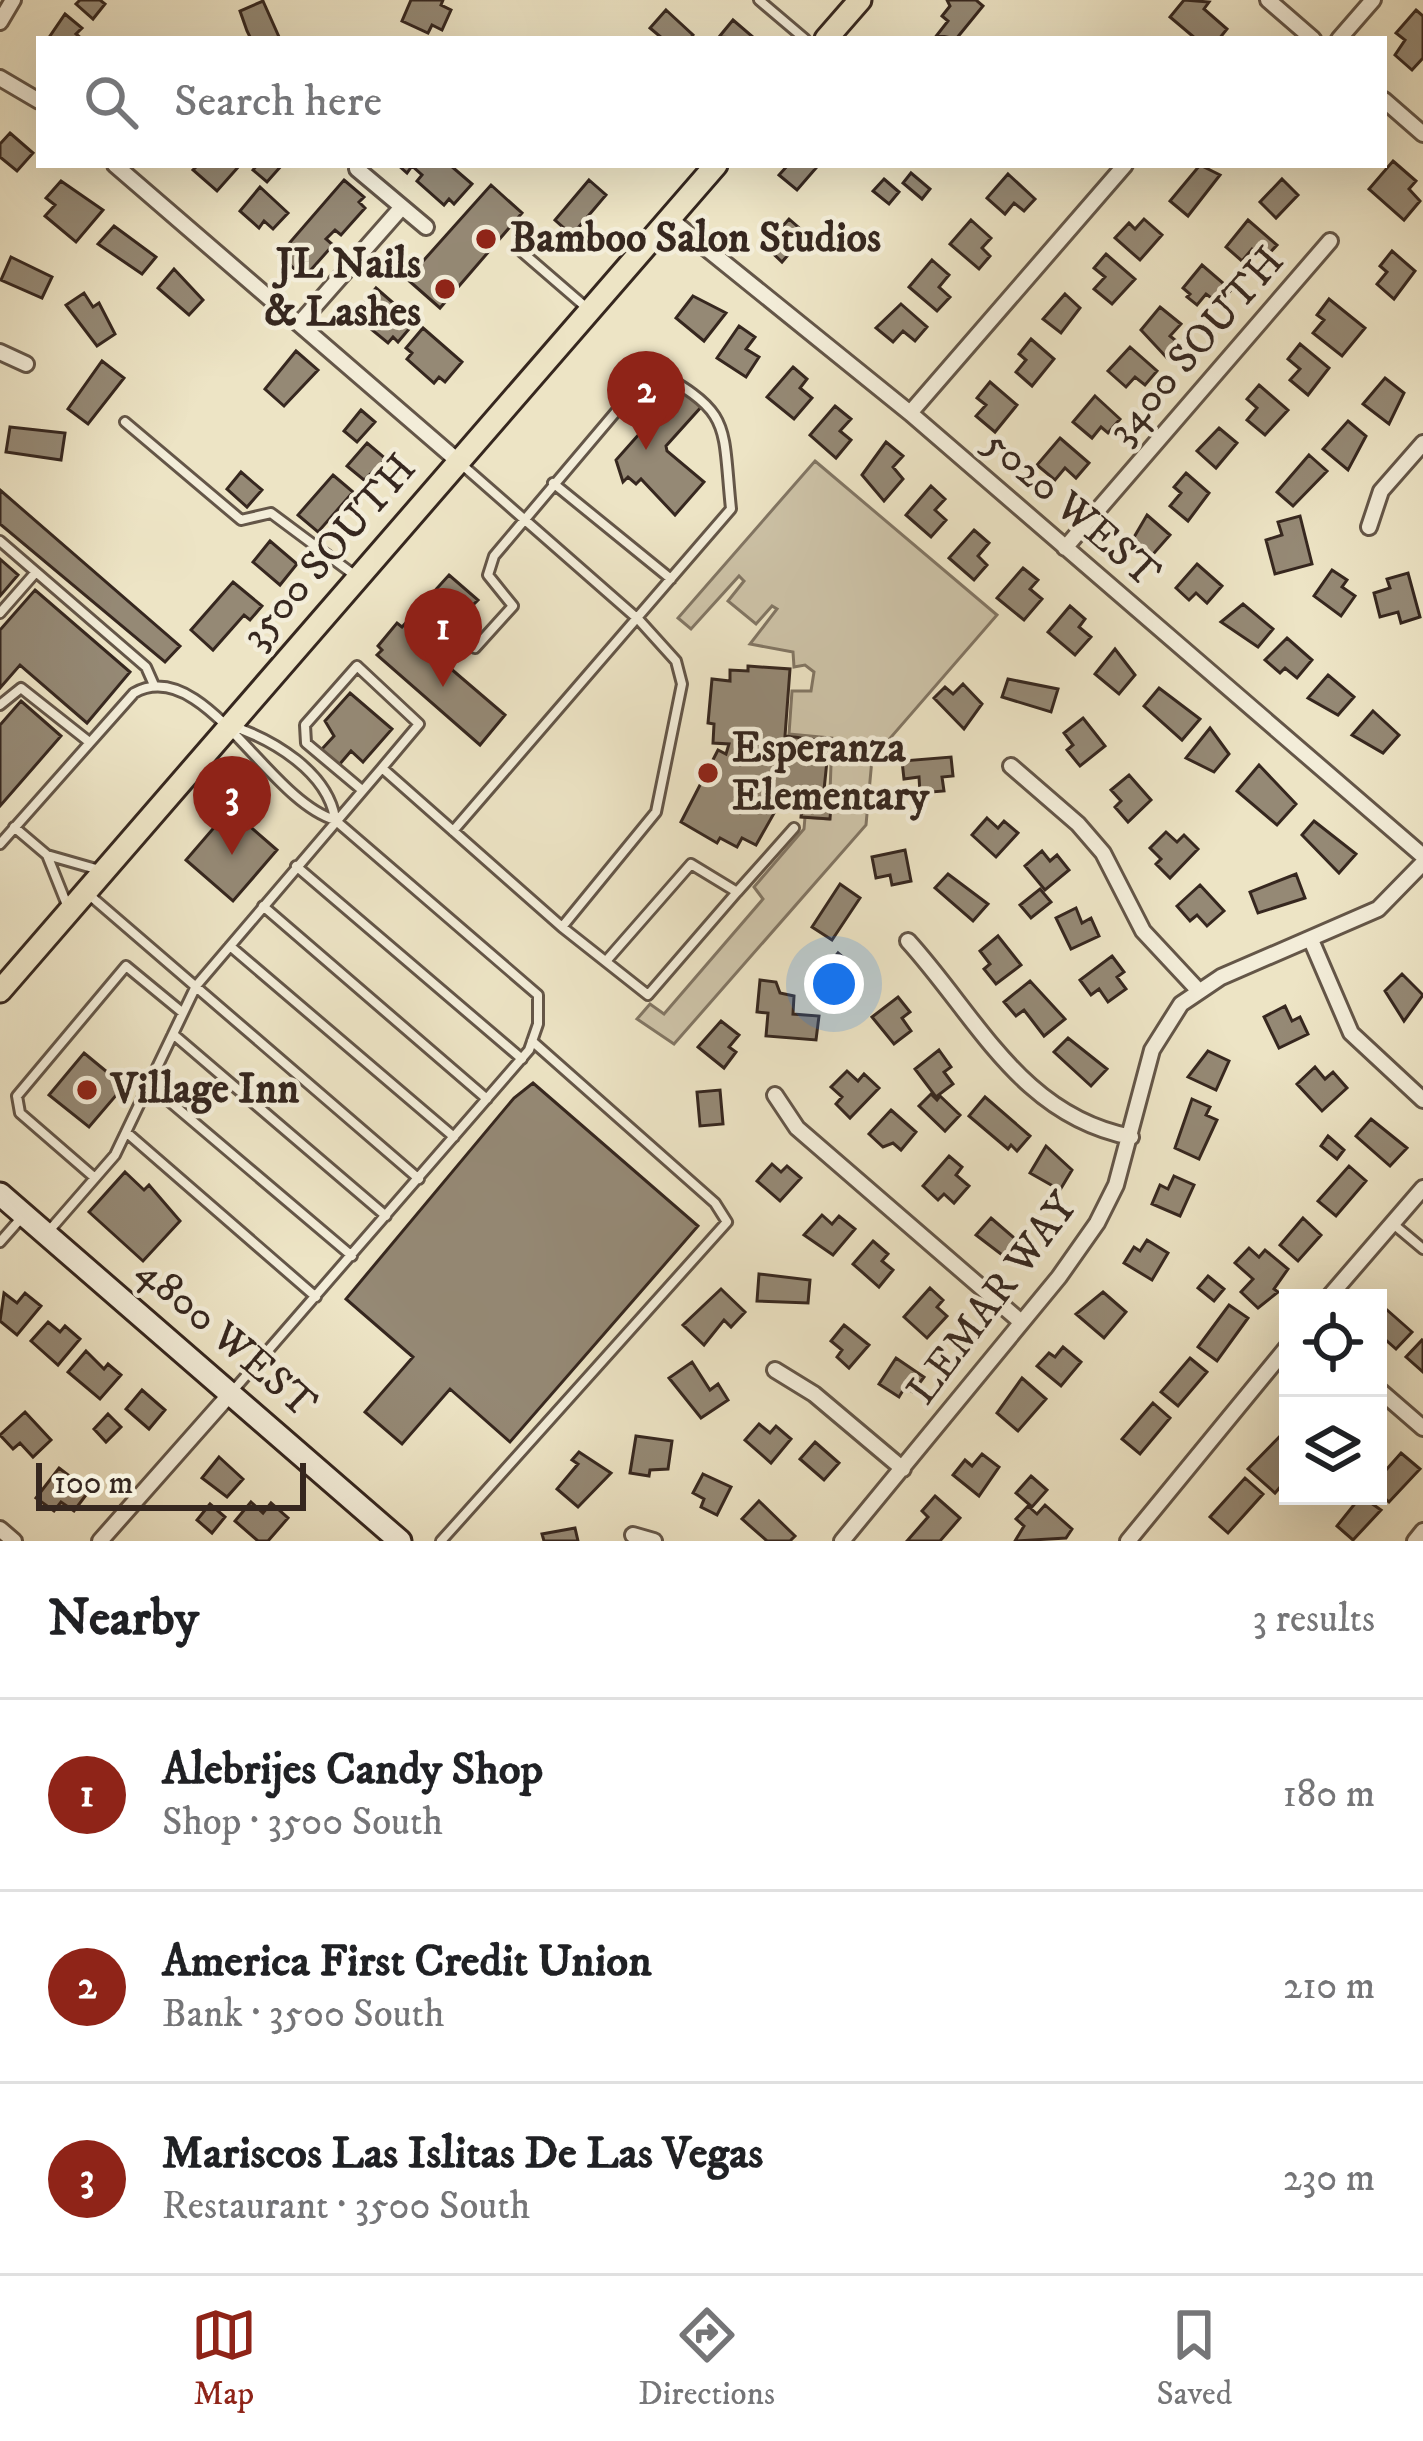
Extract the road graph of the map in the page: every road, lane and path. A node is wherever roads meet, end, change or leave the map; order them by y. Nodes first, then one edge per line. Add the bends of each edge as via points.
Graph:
1 (13, 0) edge
2 (759, 0) edge
3 (860, 0) edge
4 (1268, 0) edge
5 (1373, 0) edge
6 (0, 22) edge
7 (801, 36) edge
8 (829, 36) edge
9 (1310, 36) edge
10 (1342, 36) edge
11 (0, 78) edge
12 (36, 99) edge
13 (1387, 103) edge
14 (1423, 134) edge
15 (118, 168) edge
16 (713, 168) edge
17 (1122, 168) edge
18 (357, 169) dead end
19 (402, 207) junction
20 (670, 219) junction
21 (426, 227) dead end
22 (1330, 241) dead end
23 (522, 252) dead end
24 (590, 310) junction
25 (299, 324) junction
26 (0, 352) edge
27 (26, 364) dead end
28 (910, 413) junction
29 (125, 422) dead end
30 (1423, 442) edge
31 (459, 462) junction
32 (554, 483) junction
33 (522, 519) junction
34 (1370, 527) dead end
35 (0, 541) edge
36 (1066, 548) junction
37 (36, 572) junction
38 (358, 578) junction
39 (671, 579) junction
40 (0, 614) edge
41 (639, 620) junction
42 (475, 648) dead end
43 (154, 686) junction
44 (0, 705) edge
45 (230, 726) junction
46 (88, 741) junction
47 (1011, 766) dead end
48 (382, 769) junction
49 (362, 790) junction
50 (335, 820) junction
51 (14, 827) junction
52 (794, 828) dead end
53 (453, 831) junction
54 (0, 844) edge
55 (47, 855) junction
56 (1423, 860) edge
57 (296, 866) junction
58 (104, 871) junction
59 (86, 892) junction
60 (737, 892) junction
61 (262, 906) junction
62 (69, 911) junction
63 (562, 927) junction
64 (908, 940) dead end
65 (1312, 940) junction
66 (230, 946) junction
67 (607, 960) junction
68 (196, 986) junction
69 (1198, 990) junction
70 (0, 991) edge
71 (183, 1013) junction
72 (173, 1034) junction
73 (531, 1046) junction
74 (522, 1059) junction
75 (149, 1084) junction
76 (776, 1095) dead end
77 (487, 1099) junction
78 (1423, 1100) edge
79 (126, 1132) junction
80 (454, 1137) junction
81 (1131, 1137) junction
82 (95, 1178) junction
83 (418, 1179) junction
84 (1423, 1188) edge
85 (0, 1194) edge
86 (24, 1215) junction
87 (386, 1216) junction
88 (1392, 1223) junction
89 (46, 1234) junction
90 (0, 1242) edge
91 (1423, 1250) edge
92 (352, 1256) junction
93 (1336, 1289) edge
94 (316, 1297) junction
95 (1020, 1321) junction
96 (1279, 1357) edge
97 (775, 1370) dead end
98 (230, 1394) junction
99 (1387, 1397) edge
100 (1423, 1428) edge
101 (903, 1469) junction
102 (0, 1529) edge
103 (1423, 1531) edge
104 (634, 1535) dead end
105 (14, 1541) edge
106 (100, 1541) edge
107 (400, 1541) edge
108 (441, 1541) edge
109 (654, 1541) edge
110 (842, 1541) edge
111 (1128, 1541) edge
112 (1414, 1541) edge

1 - 6 street
2 - 7 lane
3 - 8 main road
4 - 9 street
5 - 10 street
11 - 12 street
13 - 14 street
15 - 25 street
16 - 20 main road, 3500 SOUTH
17 - 28 street
18 - 19 street
19 - 21 street
19 - 25 street
20 - 24 main road, 3500 SOUTH
20 - 28 street, 5020 WEST
22 - 36 street, 3400 SOUTH
23 - 24 lane
24 - 31 main road, 3500 SOUTH
25 - 31 street
26 - 27 street
28 - 36 street, 5020 WEST
29 - 38 lane via 241,520 271,513
30 - 34 street via 1381,491
31 - 33 lane
31 - 38 main road, 3500 SOUTH
32 - 33 lane
32 - 39 lane
32 - 39 lane via 652,369 714,407 730,509
33 - 41 lane
33 - 42 lane via 488,575 513,606
35 - 37 lane
36 - 56 street, 5020 WEST
37 - 40 lane
37 - 43 lane via 146,667
38 - 45 main road, 3500 SOUTH
39 - 41 lane
41 - 53 lane
41 - 63 lane via 676,661 682,684 664,793 644,831
43 - 45 lane via 181,689
43 - 46 lane via 134,693
44 - 46 lane via 21,688
45 - 50 lane via 252,758 313,813
45 - 50 lane via 268,738 331,794
45 - 58 main road, 3500 SOUTH
46 - 51 lane
47 - 69 street via 1078,824 1143,931
48 - 49 lane
48 - 49 lane via 419,724 357,666 305,725 306,743
48 - 53 lane
49 - 50 lane
50 - 57 lane
50 - 73 lane via 538,995
51 - 54 lane
51 - 55 lane
52 - 60 lane
53 - 63 lane
55 - 58 lane
55 - 62 lane
56 - 65 street, LEMAR WAY via 1378,909
57 - 61 lane
57 - 74 lane
58 - 59 main road, 3500 SOUTH
59 - 62 main road, 3500 SOUTH
59 - 68 lane
60 - 67 lane via 691,864
60 - 67 lane via 648,995
61 - 66 lane
61 - 77 lane
62 - 70 main road, 3500 SOUTH
63 - 67 lane
64 - 81 street via 1028,1085 1078,1123
65 - 69 street, LEMAR WAY
65 - 78 street via 1352,1034
66 - 68 lane
66 - 80 lane
68 - 71 lane
68 - 83 lane
69 - 81 street, LEMAR WAY via 1152,1050
71 - 72 lane
71 - 82 lane via 126,966 16,1096 20,1113
72 - 75 lane
72 - 87 lane
73 - 74 lane
73 - 108 lane via 715,1203 727,1222
74 - 77 lane
75 - 79 lane
75 - 92 lane
76 - 95 street via 797,1128
77 - 80 lane
79 - 82 lane
79 - 94 lane
80 - 83 lane
81 - 95 street, LEMAR WAY via 1097,1223
82 - 89 lane
83 - 87 lane
84 - 88 street
85 - 86 main road, 4800 WEST
86 - 89 main road, 4800 WEST
86 - 90 lane
87 - 92 lane
88 - 91 lane
88 - 93 street
89 - 98 main road, 4800 WEST
92 - 94 lane
94 - 98 lane
95 - 101 street, LEMAR WAY
96 - 111 street
97 - 101 street
98 - 106 street
98 - 107 main road, 4800 WEST
99 - 100 street
101 - 110 street, LEMAR WAY
102 - 105 street
103 - 112 street
104 - 109 street

